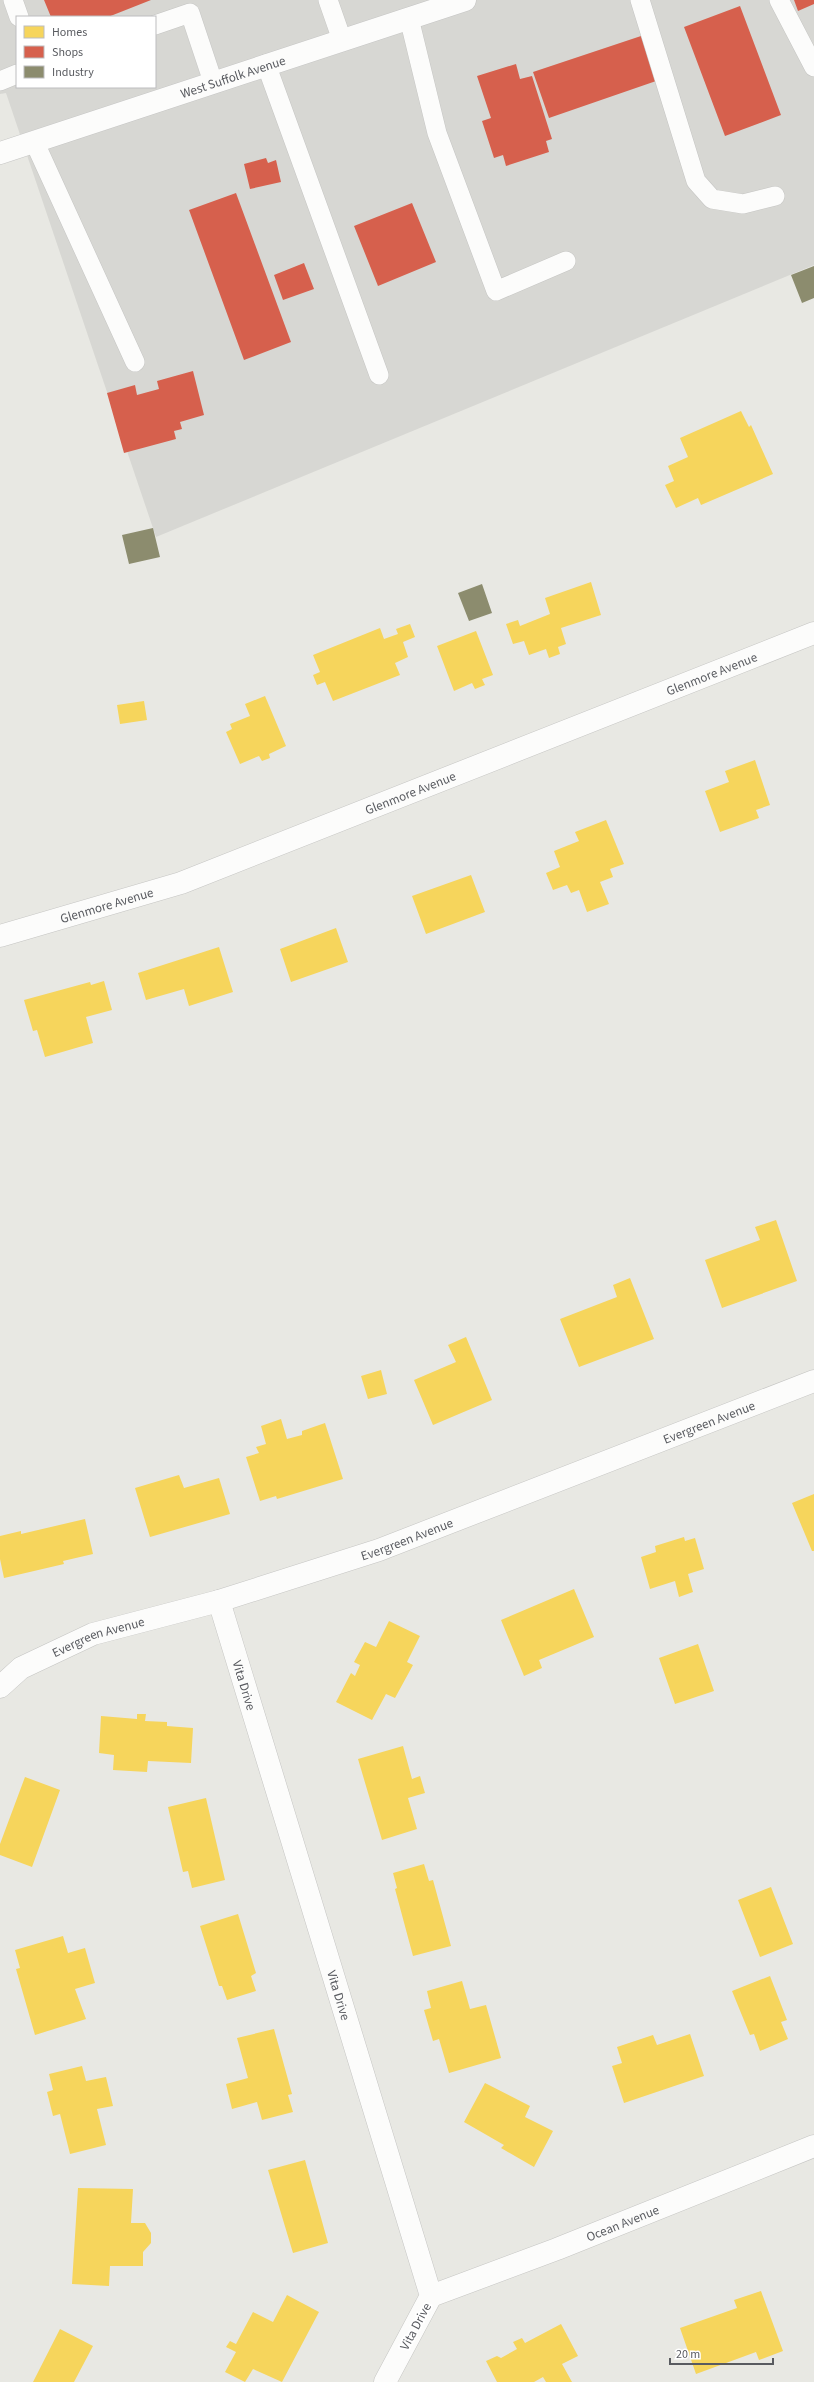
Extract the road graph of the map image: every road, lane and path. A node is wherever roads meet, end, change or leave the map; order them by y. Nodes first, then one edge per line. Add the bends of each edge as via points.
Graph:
1 (13, 0) edge
2 (328, 0) edge
3 (465, 0) edge
4 (640, 0) edge
5 (779, 0) edge
6 (19, 16) edge
7 (409, 18) junction
8 (156, 25) edge
9 (342, 40) junction
10 (266, 64) junction
11 (814, 67) edge
12 (16, 74) edge
13 (0, 81) edge
14 (213, 82) junction
15 (34, 141) junction
16 (0, 151) edge
17 (775, 196) dead end
18 (566, 261) dead end
19 (135, 362) dead end
20 (379, 375) dead end
21 (814, 633) edge
22 (0, 936) edge
23 (814, 1380) edge
24 (219, 1601) junction
25 (0, 1687) edge
26 (814, 2146) edge
27 (431, 2296) junction
28 (385, 2382) edge

1 - 6 lane
2 - 9 lane
3 - 7 street, West Suffolk Avenue
4 - 17 lane via 696,181 712,199 743,204
5 - 11 lane
7 - 9 street, West Suffolk Avenue
7 - 18 lane via 437,133 496,291
8 - 14 lane via 190,13
9 - 10 street, West Suffolk Avenue
10 - 14 street, West Suffolk Avenue
10 - 20 lane
12 - 13 lane
14 - 15 street, West Suffolk Avenue
15 - 16 street, West Suffolk Avenue
15 - 19 lane
21 - 22 street, Glenmore Avenue via 181,883
23 - 24 street, Evergreen Avenue via 379,1550
24 - 25 street, Evergreen Avenue via 93,1634 21,1668
24 - 27 street, Vita Drive
26 - 27 street, Ocean Avenue via 557,2249
27 - 28 street, Vita Drive

